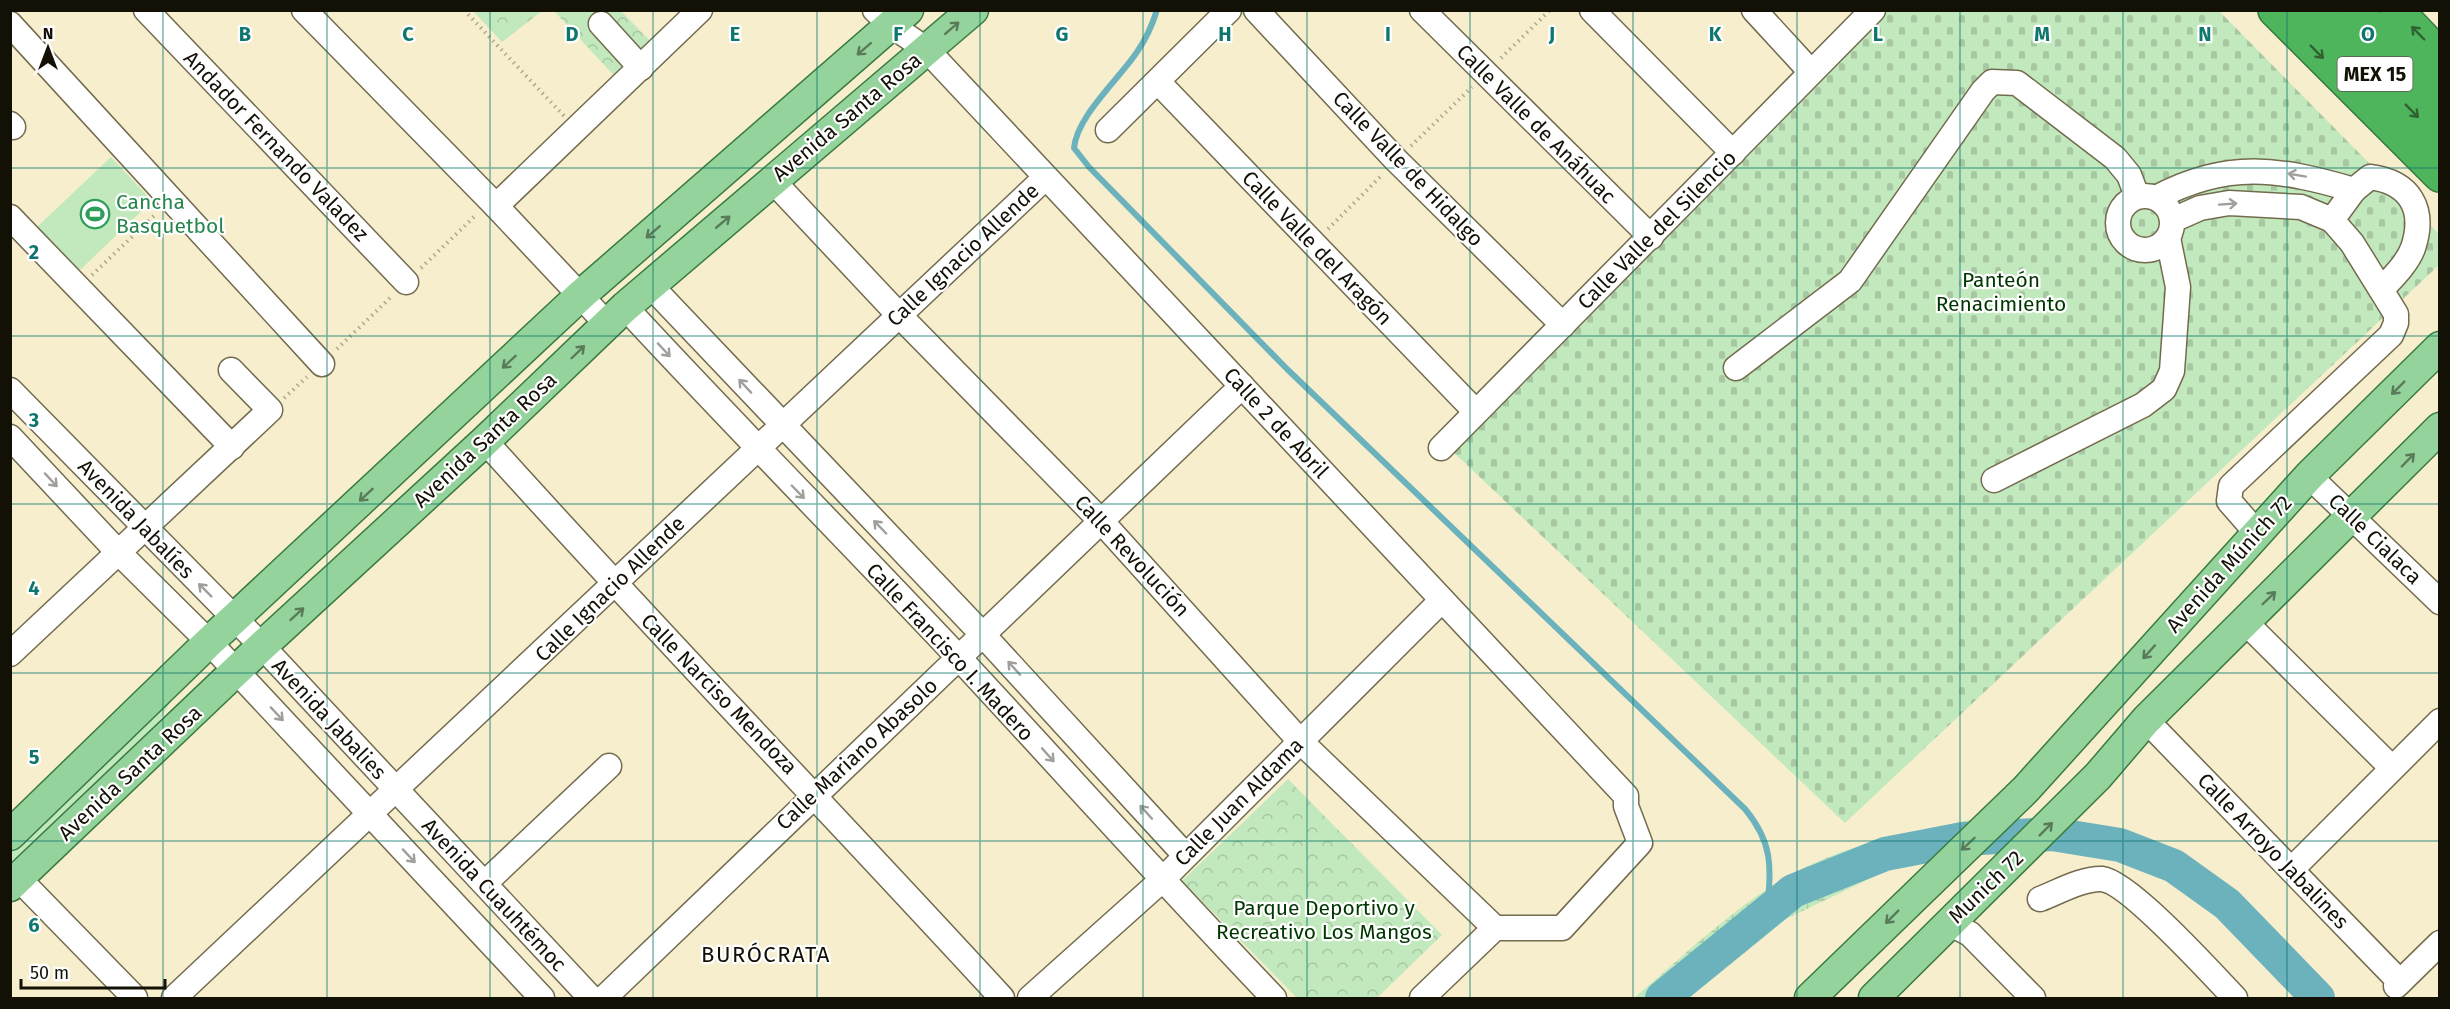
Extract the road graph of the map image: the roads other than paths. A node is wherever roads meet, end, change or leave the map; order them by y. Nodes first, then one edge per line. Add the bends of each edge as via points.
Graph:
1 (146, 10) edge
2 (304, 10) edge
3 (700, 10) edge
4 (973, 10) edge
5 (1229, 10) edge
6 (1256, 10) edge
7 (1422, 10) edge
8 (1592, 10) edge
9 (1754, 10) edge
10 (1873, 10) edge
11 (2275, 10) edge
12 (2311, 10) edge
13 (2353, 10) edge
14 (2396, 10) edge
15 (891, 15) edge
16 (10, 24) edge
17 (601, 24) dead end
18 (927, 50) junction
19 (2439, 56) edge
20 (641, 68) junction
21 (1811, 72) junction
22 (1158, 82) junction
23 (2439, 97) edge
24 (1108, 130) dead end
25 (2439, 138) edge
26 (1733, 153) junction
27 (2439, 175) edge
28 (1045, 178) junction
29 (772, 180) junction
30 (2354, 190) junction
31 (2147, 197) junction
32 (496, 206) junction
33 (10, 217) edge
34 (2332, 220) junction
35 (2170, 229) junction
36 (1650, 237) junction
37 (406, 282) dead end
38 (650, 285) junction
39 (2381, 290) junction
40 (581, 295) junction
41 (898, 315) junction
42 (616, 316) junction
43 (1563, 325) junction
44 (2439, 347) edge
45 (322, 364) road end
46 (1736, 368) dead end
47 (231, 370) dead end
48 (1242, 386) junction
49 (10, 390) edge
50 (1476, 412) junction
51 (782, 425) junction
52 (2439, 428) edge
53 (10, 437) edge
54 (485, 441) junction
55 (232, 447) junction
56 (1441, 448) dead end
57 (756, 449) junction
58 (2309, 476) junction
59 (1994, 480) dead end
60 (2353, 517) junction
61 (1102, 522) junction
62 (145, 529) junction
63 (2257, 534) junction
64 (117, 551) junction
65 (615, 586) junction
66 (1442, 600) junction
67 (2439, 602) edge
68 (234, 618) junction
69 (2245, 622) junction
70 (984, 636) junction
71 (209, 642) junction
72 (262, 646) junction
73 (10, 654) edge
74 (959, 658) junction
75 (237, 671) junction
76 (2146, 720) junction
77 (2439, 721) edge
78 (1300, 741) junction
79 (609, 766) dead end
80 (2392, 768) junction
81 (2026, 789) joint
82 (397, 791) junction
83 (814, 794) junction
84 (369, 813) junction
85 (10, 835) edge
86 (1185, 855) junction
87 (2292, 869) junction
88 (1161, 880) junction
89 (14, 882) edge
90 (485, 884) junction
91 (2040, 899) dead end
92 (1949, 923) junction
93 (1495, 928) junction
94 (2439, 943) edge
95 (135, 999) edge
96 (174, 999) edge
97 (542, 999) edge
98 (591, 999) edge
99 (604, 999) edge
100 (1002, 999) edge
101 (1030, 999) edge
102 (1274, 999) edge
103 (1422, 999) edge
104 (1810, 999) edge
105 (1874, 999) edge
106 (2033, 999) edge
107 (2235, 999) edge

1 - 37 street, Andador Fernando Valadez
2 - 32 street, Calle Francisco I. Madero
3 - 20 street
18 -> 4 main road, Avenida Santa Rosa
5 - 22 street
6 - 43 street, Calle Valle de Hidalgo via 1396,160
7 - 36 street, Calle Valle de Anáhuac
8 - 26 street
9 - 21 street
10 - 21 street, Calle Valle del Silencio
11 -> 27 highway
12 -> 25 highway, MEX 15
13 - 23 highway, MEX 15
19 -> 14 highway
15 - 18 street, Calle 2 de Abril
15 -> 40 main road, Avenida Santa Rosa
16 - 45 street
17 - 20 street
18 - 28 street, Calle 2 de Abril
18 - 29 main road, Avenida Santa Rosa
20 - 32 street
21 - 26 street, Calle Valle del Silencio
22 - 24 street
22 - 50 street, Calle Valle del Aragón
26 - 36 street, Calle Valle del Silencio
28 - 41 street, Calle Ignacio Allende
28 - 48 street, Calle 2 de Abril
38 -> 29 main road, Avenida Santa Rosa
29 - 41 street, Calle Revolución
30 -> 31 street via 2280,172 2231,172 2185,182
30 - 34 street
30 - 39 street via 2370,177 2390,179 2409,193 2417,218 2413,249
31 - 35 street via 2170,211
31 - 35 street via 2129,200 2118,216 2120,235 2134,248 2153,249
31 - 46 street via 2115,158 2017,83 1992,82 1850,281
32 - 40 street, Calle Francisco I. Madero
33 - 55 street
35 -> 34 street via 2200,208 2229,203 2301,207
34 - 39 street via 2352,243
35 - 59 street via 2178,287 2172,371 2164,388 2143,405
36 - 43 street, Calle Valle del Silencio
38 - 42 main road, Avenida Santa Rosa
51 -> 38 street, Calle Francisco I. Madero
39 - 63 street via 2396,314 2397,323 2391,334 2230,486 2229,501
40 - 42 street, Calle Francisco I. Madero
40 -> 68 main road, Avenida Santa Rosa
41 - 51 street, Calle Ignacio Allende
41 - 61 street, Calle Revolución
54 -> 42 main road, Avenida Santa Rosa
42 -> 57 street, Calle Francisco I. Madero
43 - 50 street, Calle Valle del Silencio
44 -> 58 main road, Avenida Múnich 72
47 - 55 street via 270,410
48 - 61 street, Calle Mariano Abasolo
48 - 66 street, Calle 2 de Abril
49 - 62 street, Avenida Jabalíes
50 - 56 street, Calle Valle del Silencio
51 - 57 street, Calle Ignacio Allende
70 -> 51 street, Calle Francisco I. Madero
60 -> 52 main road
53 -> 64 street, Avenida Jabalíes
54 - 65 street, Calle Narciso Mendoza
72 -> 54 main road, Avenida Santa Rosa
55 - 62 street
57 - 65 street, Calle Ignacio Allende
57 -> 74 street, Calle Francisco I. Madero
58 - 60 street, Calle Cialaca
58 - 63 main road, Avenida Múnich 72
60 - 67 street, Calle Cialaca
69 -> 60 main road
61 - 70 street, Calle Mariano Abasolo
61 - 78 street, Calle Revolución
62 - 64 street
68 -> 62 street, Avenida Jabalíes
63 -> 81 main road, Avenida Múnich 72
64 - 71 street, Avenida Jabalíes
64 - 73 street
65 - 82 street, Calle Ignacio Allende
65 - 83 street, Calle Narciso Mendoza
66 - 78 street, Calle Juan Aldama
66 - 93 street, Calle 2 de Abril via 1626,796 1640,843 1562,928
68 - 71 main road, Avenida Santa Rosa
68 - 72 street, Avenida Jabalíes
69 - 76 main road
69 - 80 street
70 - 74 street, Calle Mariano Abasolo
86 -> 70 street, Calle Francisco I. Madero
71 - 75 street, Avenida Jabalíes
71 - 85 main road, Avenida Santa Rosa
72 - 75 main road, Avenida Santa Rosa
72 - 82 street, Avenida Jabalies
74 - 83 street, Calle Mariano Abasolo
74 -> 88 street, Calle Francisco I. Madero
75 -> 84 street, Avenida Jabalies
75 - 89 main road, Avenida Santa Rosa
76 - 87 street, Calle Arroyo Jabalines
92 -> 76 main road, Munich 72 via 2098,776
77 - 80 street
78 - 86 street, Calle Juan Aldama
78 - 93 street, Calle Revolución
79 - 90 street
80 - 87 street
81 -> 104 main road, Munich 72
82 - 84 street, Calle Ignacio Allende
82 - 90 street, Avenida Cuauhtémoc
83 - 99 street, Calle Mariano Abasolo
83 - 100 street, Calle Narciso Mendoza
84 - 96 street, Calle Ignacio Allende
84 -> 97 street, Avenida Cuauhtémoc
86 - 88 street, Calle Juan Aldama
87 - 94 street, Calle Arroyo Jabalines via 2398,984
88 - 101 street, Calle Juan Aldama
88 - 102 street, Calle Francisco I. Madero
89 - 95 street
90 - 98 street, Avenida Cuauhtémoc
91 - 107 street via 2092,880 2112,882 2168,928
92 - 105 main road, Munich 72
92 - 106 street via 1970,934
93 - 103 street

